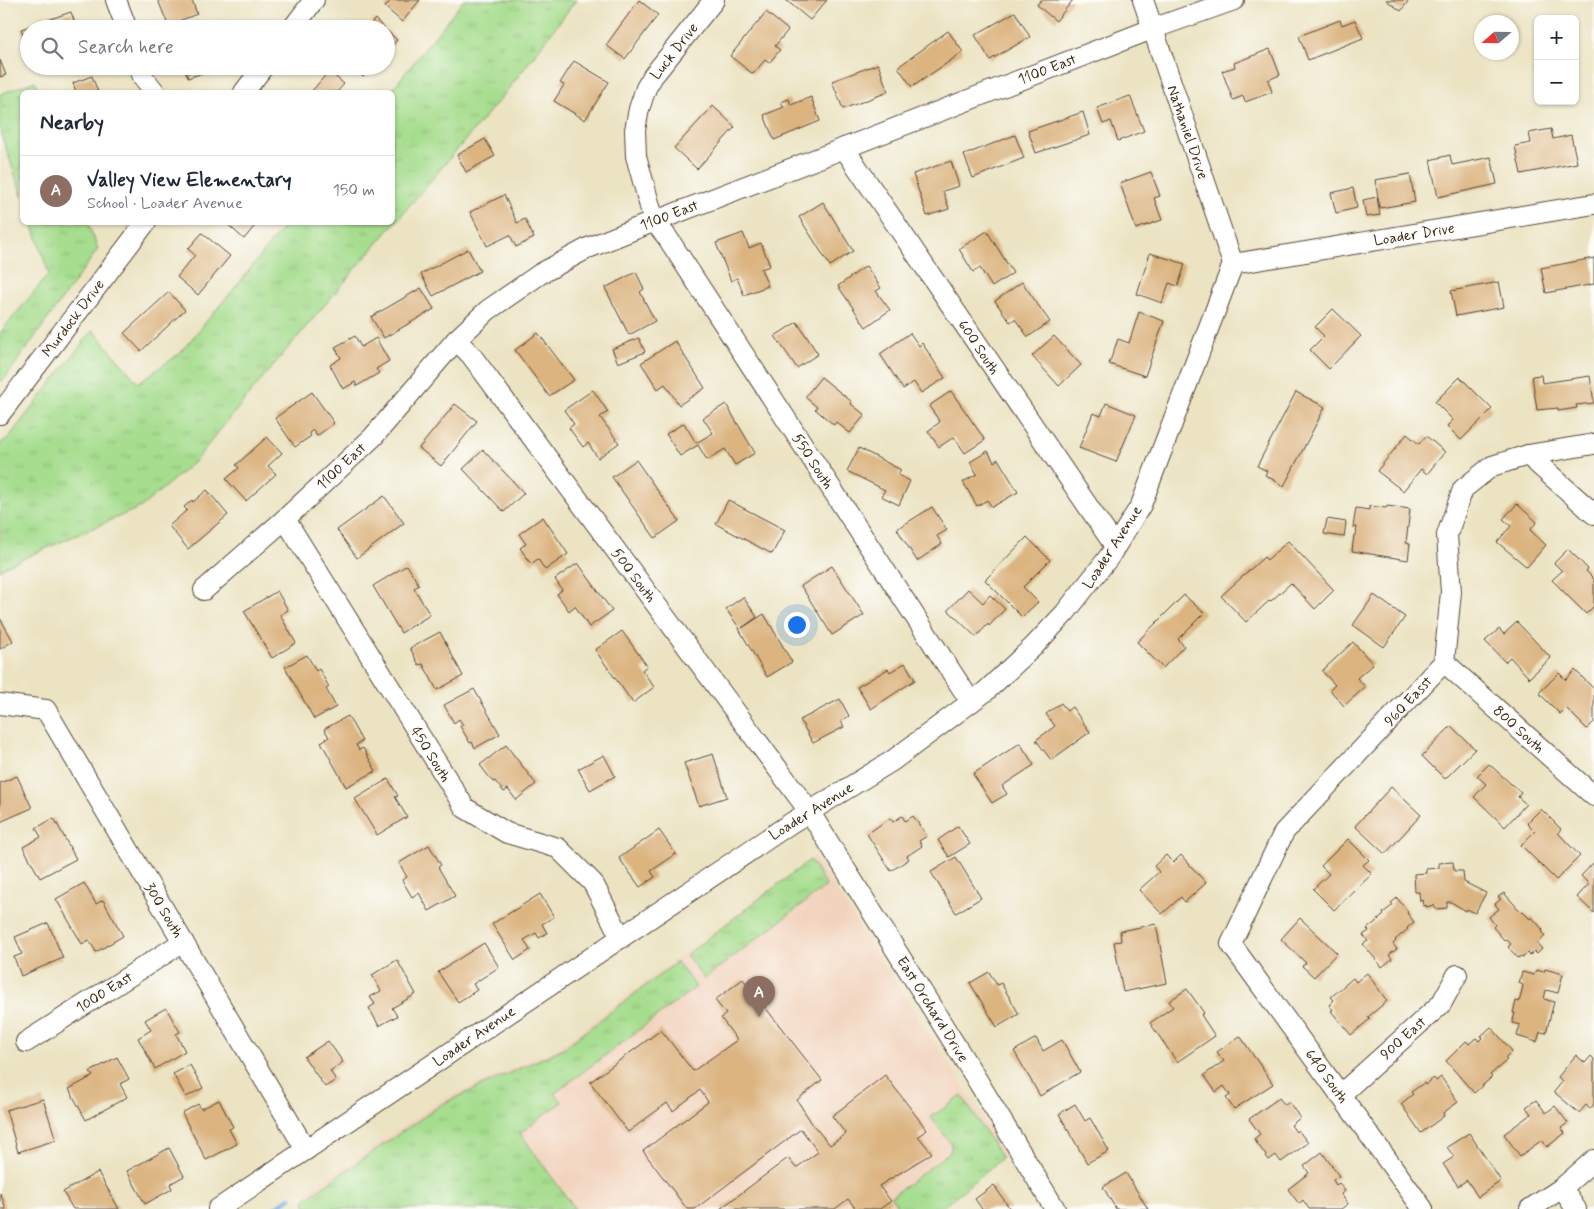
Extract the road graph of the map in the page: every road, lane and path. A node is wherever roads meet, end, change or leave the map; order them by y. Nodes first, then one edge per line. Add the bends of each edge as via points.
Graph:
1 (116, 0) edge
2 (314, 0) edge
3 (714, 0) edge
4 (1143, 0) edge
5 (1234, 0) edge
6 (124, 20) edge
7 (299, 20) edge
8 (1152, 29) junction
9 (142, 75) edge
10 (257, 75) edge
11 (153, 90) edge
12 (246, 90) edge
13 (844, 148) junction
14 (1594, 204) edge
15 (654, 221) junction
16 (144, 225) edge
17 (1233, 264) junction
18 (456, 340) junction
19 (0, 414) edge
20 (1594, 444) edge
21 (1528, 456) junction
22 (1594, 514) edge
23 (285, 519) junction
24 (1115, 546) junction
25 (204, 590) dead end
26 (1444, 662) junction
27 (971, 702) junction
28 (0, 704) edge
29 (1594, 796) edge
30 (809, 811) junction
31 (621, 938) junction
32 (183, 942) junction
33 (1231, 944) joint
34 (1456, 974) dead end
35 (26, 1042) dead end
36 (1340, 1095) junction
37 (306, 1150) junction
38 (1594, 1160) edge
39 (1562, 1188) junction
40 (218, 1209) edge
41 (1055, 1209) edge
42 (1423, 1209) edge
43 (1530, 1209) edge
44 (1576, 1209) edge

1 - 6 street
2 - 7 street
3 - 15 street, Luck Drive via 653,76 639,109 635,130 636,156
4 - 8 street, Nathaniel Drive
5 - 8 street, 1100 East
8 - 13 street, 1100 East
8 - 17 street, Nathaniel Drive
9 - 11 street
10 - 12 street
13 - 15 street, 1100 East
13 - 24 street, 600 South
14 - 17 street, Loader Drive
15 - 18 street, 1100 East via 588,248 540,274 488,310
15 - 27 street, 550 South
16 - 19 street, Murdock Drive
17 - 24 street, Loader Avenue via 1140,505
18 - 23 street, 1100 East via 373,437
18 - 30 street, 500 South
20 - 21 street, 960 Easst
21 - 22 street
21 - 26 street, 960 Easst via 1492,466 1463,489 1448,535 1451,592
23 - 25 street, 1100 East
23 - 31 street, 450 South via 465,808 507,833 558,848 593,883
24 - 27 street, Loader Avenue via 1065,613 986,692
26 - 29 street, 800 South
26 - 33 street, 960 Easst via 1284,832
27 - 30 street, Loader Avenue via 892,761
28 - 32 street, 300 South via 46,710
30 - 31 street, Loader Avenue
30 - 41 street, East Orchard Drive
31 - 37 street, Loader Avenue
32 - 35 street, 1000 East
32 - 37 street, 300 South
33 - 36 street, 640 South
34 - 36 street, 900 East via 1441,1004
36 - 42 street, 640 South
37 - 40 street, Loader Avenue
38 - 39 street
39 - 43 street
39 - 44 street

